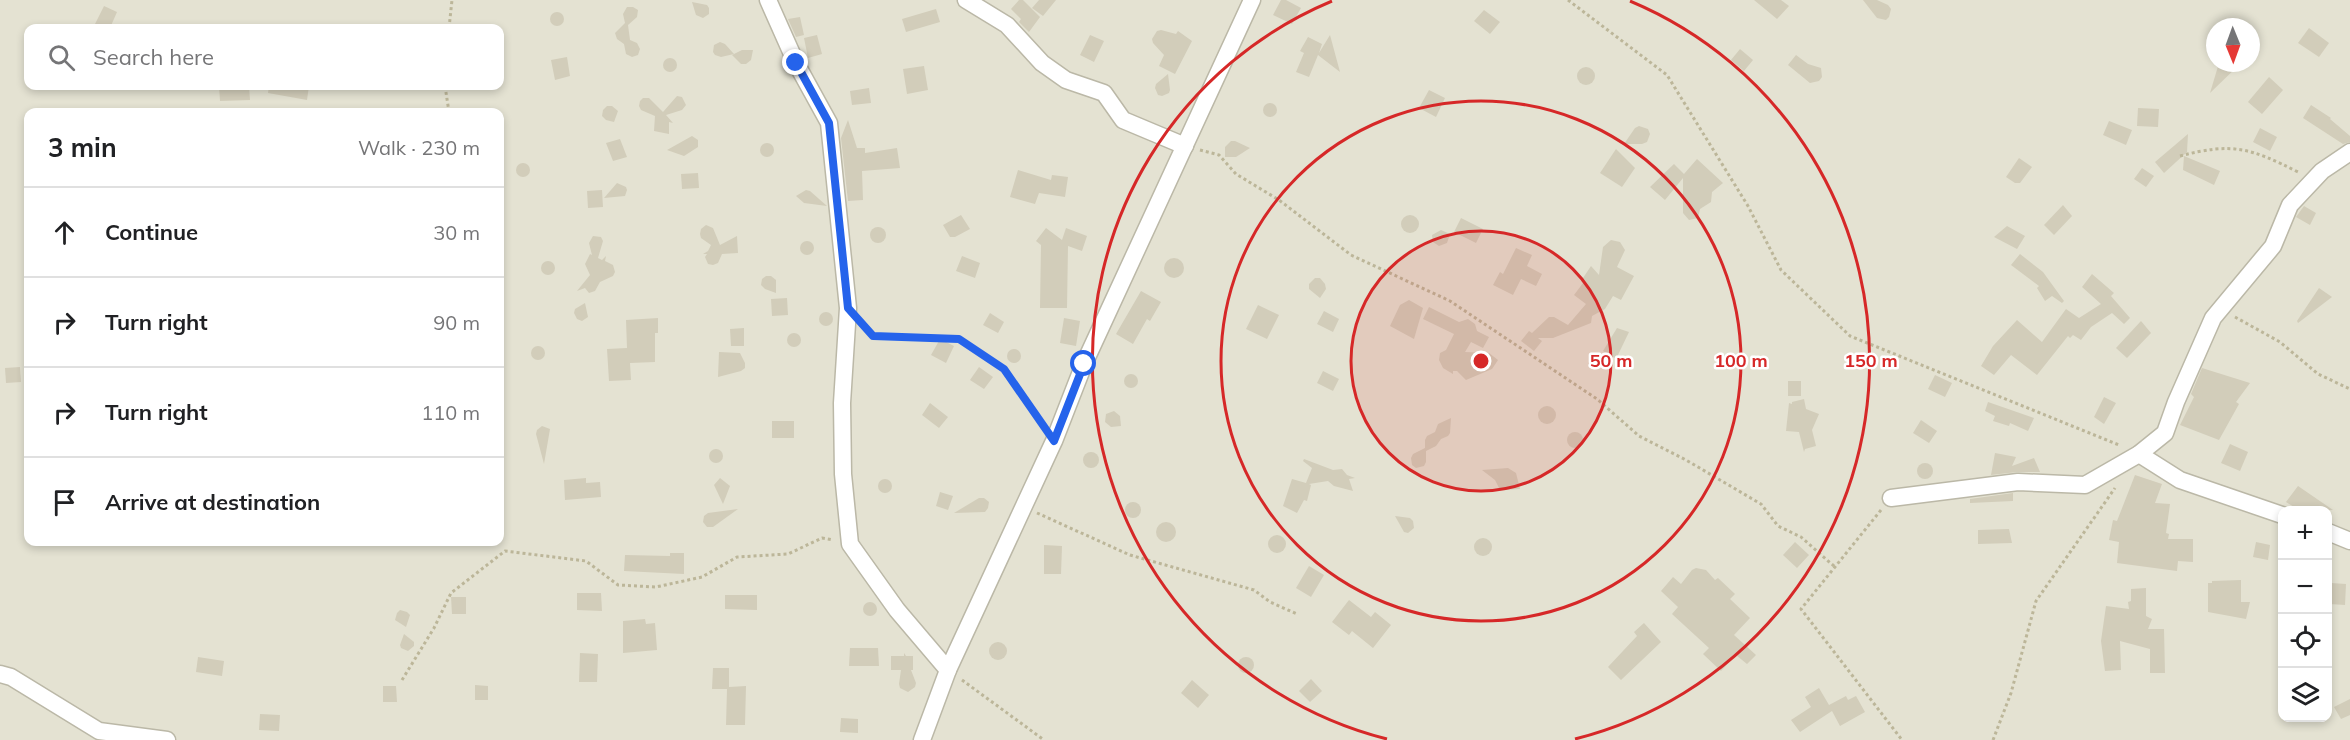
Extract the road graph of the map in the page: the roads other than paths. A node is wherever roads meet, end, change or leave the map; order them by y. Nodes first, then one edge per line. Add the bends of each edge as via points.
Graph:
1 (768, 0) edge
2 (966, 0) edge
3 (1252, 0) edge
4 (1185, 146) junction
5 (2350, 152) edge
6 (2139, 454) junction
7 (1891, 498) road end
8 (2278, 513) edge
9 (2332, 534) edge
10 (2350, 541) edge
11 (948, 670) junction
12 (0, 674) edge
13 (167, 740) edge
14 (922, 740) edge

1 - 11 street via 829,123 848,308 842,439 850,544 897,610
2 - 4 street via 1007,25 1042,63 1066,80 1104,93 1124,120
3 - 4 street
4 - 11 street
5 - 6 street via 2322,171 2290,205 2272,246 2212,318 2165,433
6 - 7 street via 2085,485 2018,482
6 - 8 street via 2180,480
9 - 10 street
11 - 14 street
12 - 13 street via 99,731

